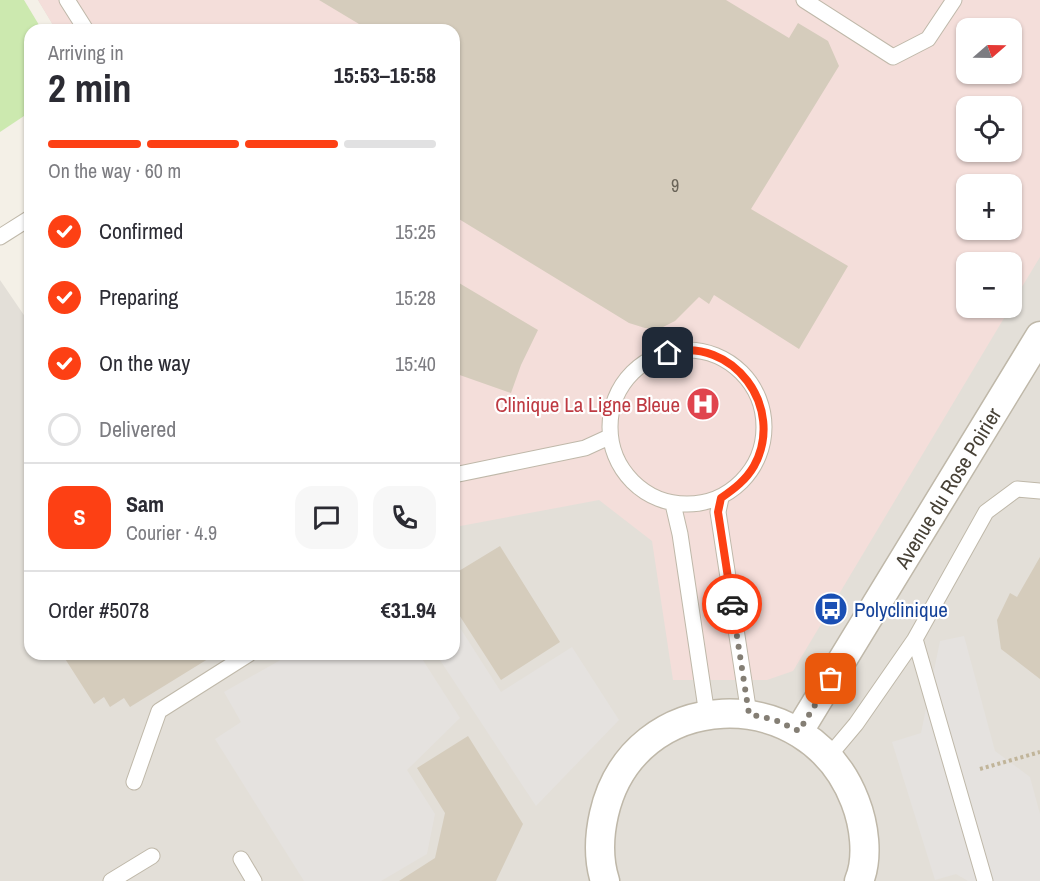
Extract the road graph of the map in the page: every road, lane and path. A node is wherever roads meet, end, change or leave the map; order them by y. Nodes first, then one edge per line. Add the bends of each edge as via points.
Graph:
1 (67, 0) edge
2 (804, 0) edge
3 (954, 0) edge
4 (82, 24) edge
5 (24, 222) edge
6 (0, 237) edge
7 (1040, 336) edge
8 (609, 436) junction
9 (460, 474) edge
10 (1040, 491) edge
11 (721, 498) junction
12 (673, 504) junction
13 (915, 639) junction
14 (240, 660) edge
15 (749, 714) junction
16 (707, 715) junction
17 (799, 731) junction
18 (1040, 752) edge
19 (830, 756) junction
20 (954, 776) junction
21 (134, 782) dead end
22 (152, 856) dead end
23 (241, 860) dead end
24 (865, 879) edge
25 (111, 881) edge
26 (254, 881) edge
27 (605, 881) edge
28 (985, 881) edge

1 - 4 lane
2 - 3 lane via 893,57 928,39
5 - 6 lane
7 - 17 street, Avenue du Rose Poirier
8 - 9 lane via 585,448
8 - 11 lane via 610,411 619,389 634,369 656,356 680,349 704,351 727,361 746,376 759,398 765,422 763,446 753,467 739,485
8 - 12 lane via 616,460 630,481 650,496
10 - 13 lane via 1017,489 986,512
11 - 12 lane via 697,505
11 - 15 lane via 718,512
12 - 16 lane
13 - 19 lane
13 - 20 lane
14 - 21 lane via 159,711
15 - 16 street
15 - 17 street
16 - 27 street via 675,725 647,743 624,768 608,799 600,832
17 - 19 street
18 - 20 path
19 - 24 street via 848,783 860,813
20 - 28 lane
22 - 25 lane
23 - 26 lane

